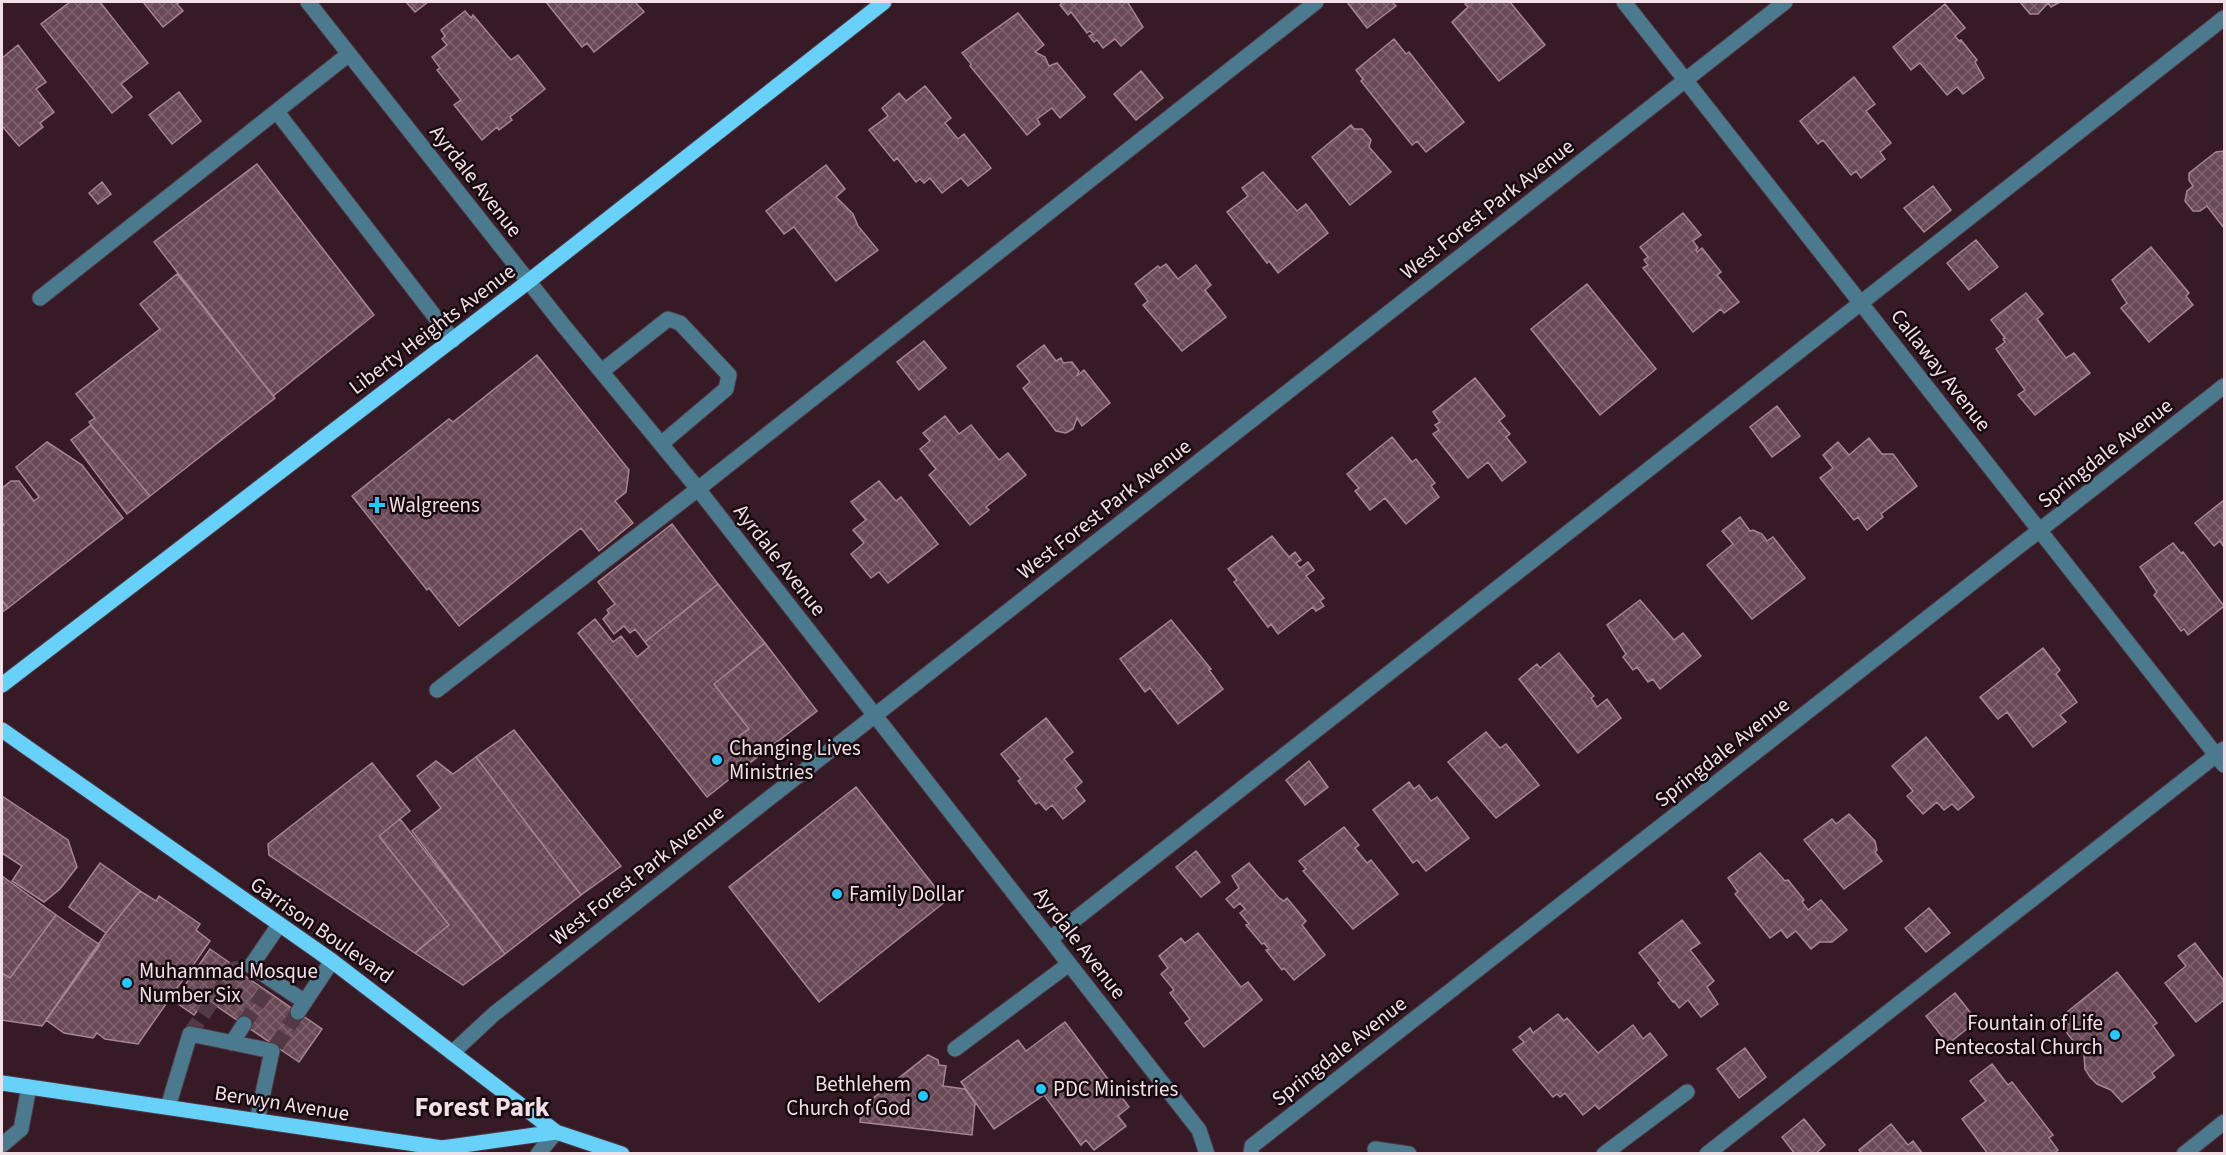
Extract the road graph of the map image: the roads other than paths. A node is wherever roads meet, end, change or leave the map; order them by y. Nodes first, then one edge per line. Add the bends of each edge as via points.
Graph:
1 (308, 2) edge
2 (884, 2) edge
3 (1316, 2) edge
4 (1624, 2) edge
5 (1785, 2) edge
6 (2224, 18) edge
7 (349, 54) junction
8 (1686, 80) junction
9 (277, 112) junction
10 (529, 281) junction
11 (40, 298) dead end
12 (1861, 303) junction
13 (453, 340) junction
14 (602, 371) junction
15 (2224, 386) edge
16 (661, 444) junction
17 (698, 489) junction
18 (2040, 530) junction
19 (2, 685) edge
20 (437, 690) dead end
21 (875, 715) junction
22 (2, 730) edge
23 (2222, 757) edge
24 (279, 924) junction
25 (1050, 939) junction
26 (332, 961) junction
27 (1069, 964) junction
28 (244, 1024) tunnel mouth
29 (232, 1043) junction
30 (955, 1049) dead end
31 (452, 1053) junction
32 (2, 1083) edge
33 (29, 1087) junction
34 (1687, 1092) dead end
35 (168, 1107) junction
36 (257, 1121) junction
37 (2224, 1122) edge
38 (556, 1132) junction
39 (2, 1145) edge
40 (1375, 1149) dead end
41 (538, 1154) edge
42 (622, 1154) edge
43 (1207, 1154) edge
44 (1251, 1154) edge
45 (1408, 1154) edge
46 (1604, 1154) edge
47 (1707, 1154) edge
48 (2184, 1154) edge

1 - 7 street, Ayrdale Avenue
2 - 10 main road, Liberty Heights Avenue
3 - 17 street
4 - 8 street, Callaway Avenue
5 - 8 street, West Forest Park Avenue
6 - 12 street
7 - 9 street
7 - 10 street, Ayrdale Avenue
8 - 12 street, Callaway Avenue
8 - 21 street, West Forest Park Avenue
9 - 11 street
9 - 13 street
10 - 13 main road, Liberty Heights Avenue
10 - 14 street, Ayrdale Avenue
12 - 18 street, Callaway Avenue
12 - 25 street
13 - 19 main road, Liberty Heights Avenue
14 - 16 street, Ayrdale Avenue
14 - 16 street via 668,319 680,323 729,375 726,389
15 - 18 street, Springdale Avenue
16 - 17 street, Ayrdale Avenue
17 - 20 street
17 - 21 street, Ayrdale Avenue
18 - 23 street, Callaway Avenue
18 - 44 street, Springdale Avenue via 1252,1146
21 - 25 street, Ayrdale Avenue
21 - 31 street, West Forest Park Avenue via 494,1014
22 - 24 main road, Garrison Boulevard
23 - 47 street
24 - 26 main road, Garrison Boulevard
24 - 26 street via 251,966 269,986 301,1007
25 - 27 street, Ayrdale Avenue
26 - 31 main road, Garrison Boulevard
27 - 30 street
27 - 43 street, Ayrdale Avenue via 1199,1130
28 - 29 street
29 - 35 street via 190,1034
29 - 36 street via 274,1049
31 - 38 main road, Garrison Boulevard
32 - 33 main road, Berwyn Avenue
33 - 35 main road, Berwyn Avenue
33 - 39 street via 21,1129
34 - 46 street
35 - 36 main road, Berwyn Avenue
36 - 38 main road, Berwyn Avenue via 442,1148
37 - 48 street
38 - 41 street
38 - 42 main road, Garrison Boulevard
40 - 45 street

